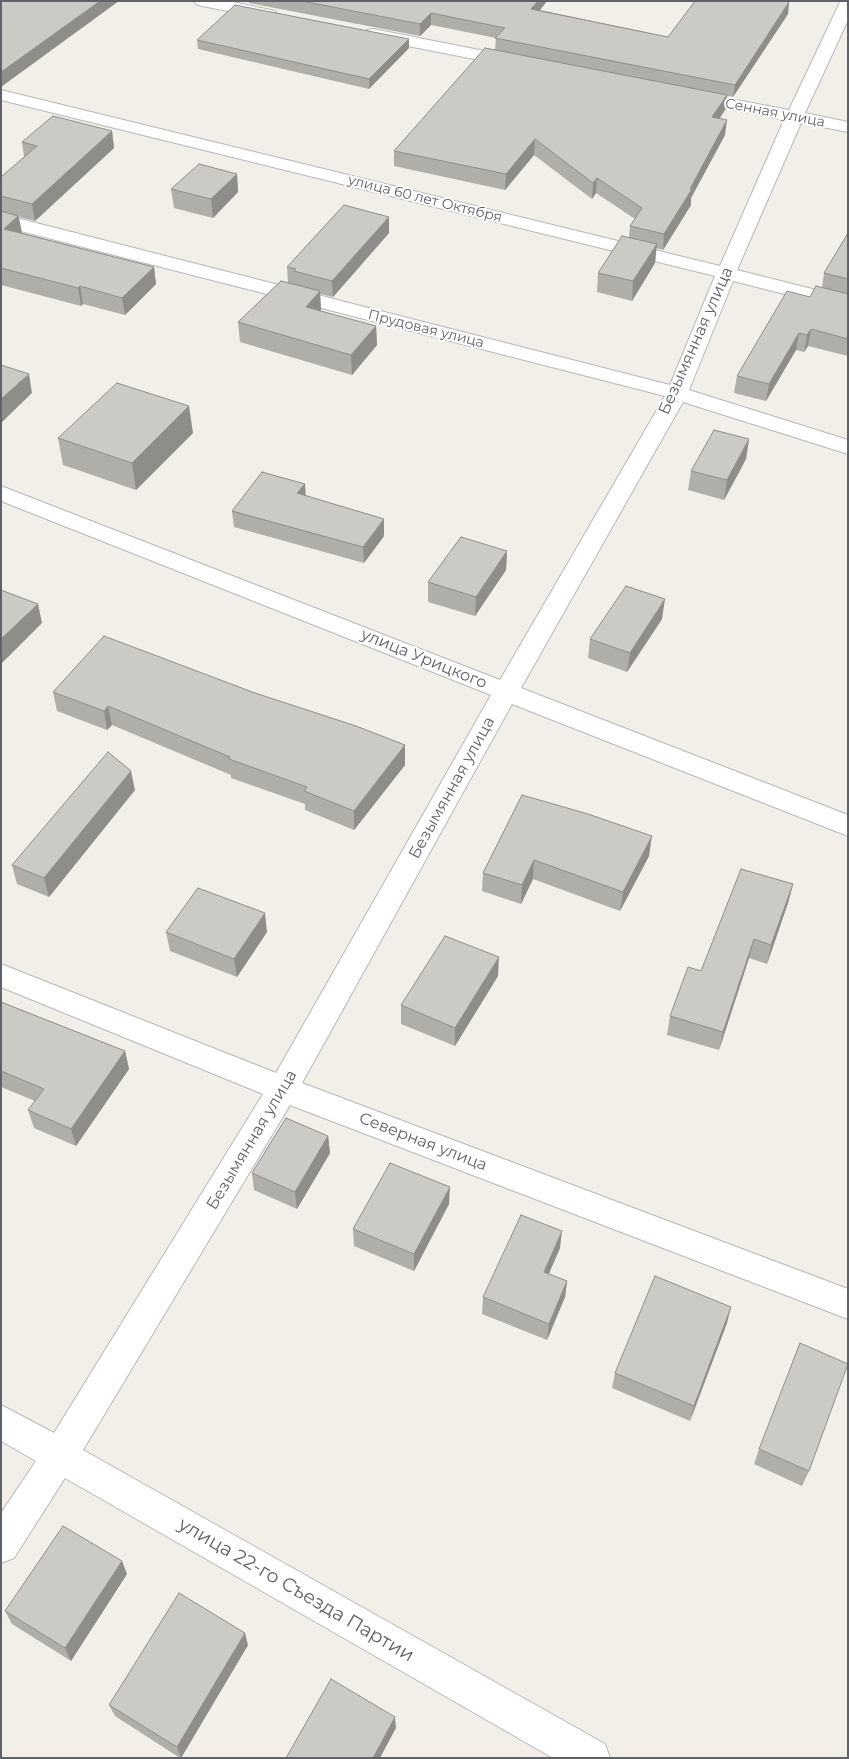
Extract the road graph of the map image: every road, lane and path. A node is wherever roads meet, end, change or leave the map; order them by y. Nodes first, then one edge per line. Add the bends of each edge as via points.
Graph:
1 (202, 1) edge
2 (848, 2) edge
3 (290, 18) edge
4 (358, 31) edge
5 (532, 65) edge
6 (668, 92) edge
7 (1, 95) edge
8 (795, 116) junction
9 (848, 127) edge
10 (1, 220) edge
11 (726, 273) junction
12 (848, 304) edge
13 (677, 392) junction
14 (848, 447) edge
15 (1, 493) edge
16 (506, 692) junction
17 (848, 826) edge
18 (1, 975) edge
19 (283, 1089) junction
20 (848, 1304) edge
21 (1, 1422) edge
22 (60, 1455) junction
23 (1, 1545) edge
24 (591, 1758) edge

1 - 3 street
2 - 8 street, Безымянная улица
4 - 5 street
6 - 8 street, Сенная улица
7 - 11 street, улица 60 лет Октября
8 - 9 street, Сенная улица
8 - 11 street, Безымянная улица
10 - 13 street, Прудовая улица
11 - 12 street, улица 60 лет Октября
11 - 13 street, Безымянная улица
13 - 14 street, Прудовая улица
13 - 16 street, Безымянная улица
15 - 16 street, улица Урицкого
16 - 17 street, улица Урицкого
16 - 19 street, Безымянная улица
18 - 19 street, Северная улица
19 - 20 street, Северная улица
19 - 22 street, Безымянная улица
21 - 22 street, улица 22-го Съезда Партии
22 - 23 street, Безымянная улица
22 - 24 street, улица 22-го Съезда Партии

